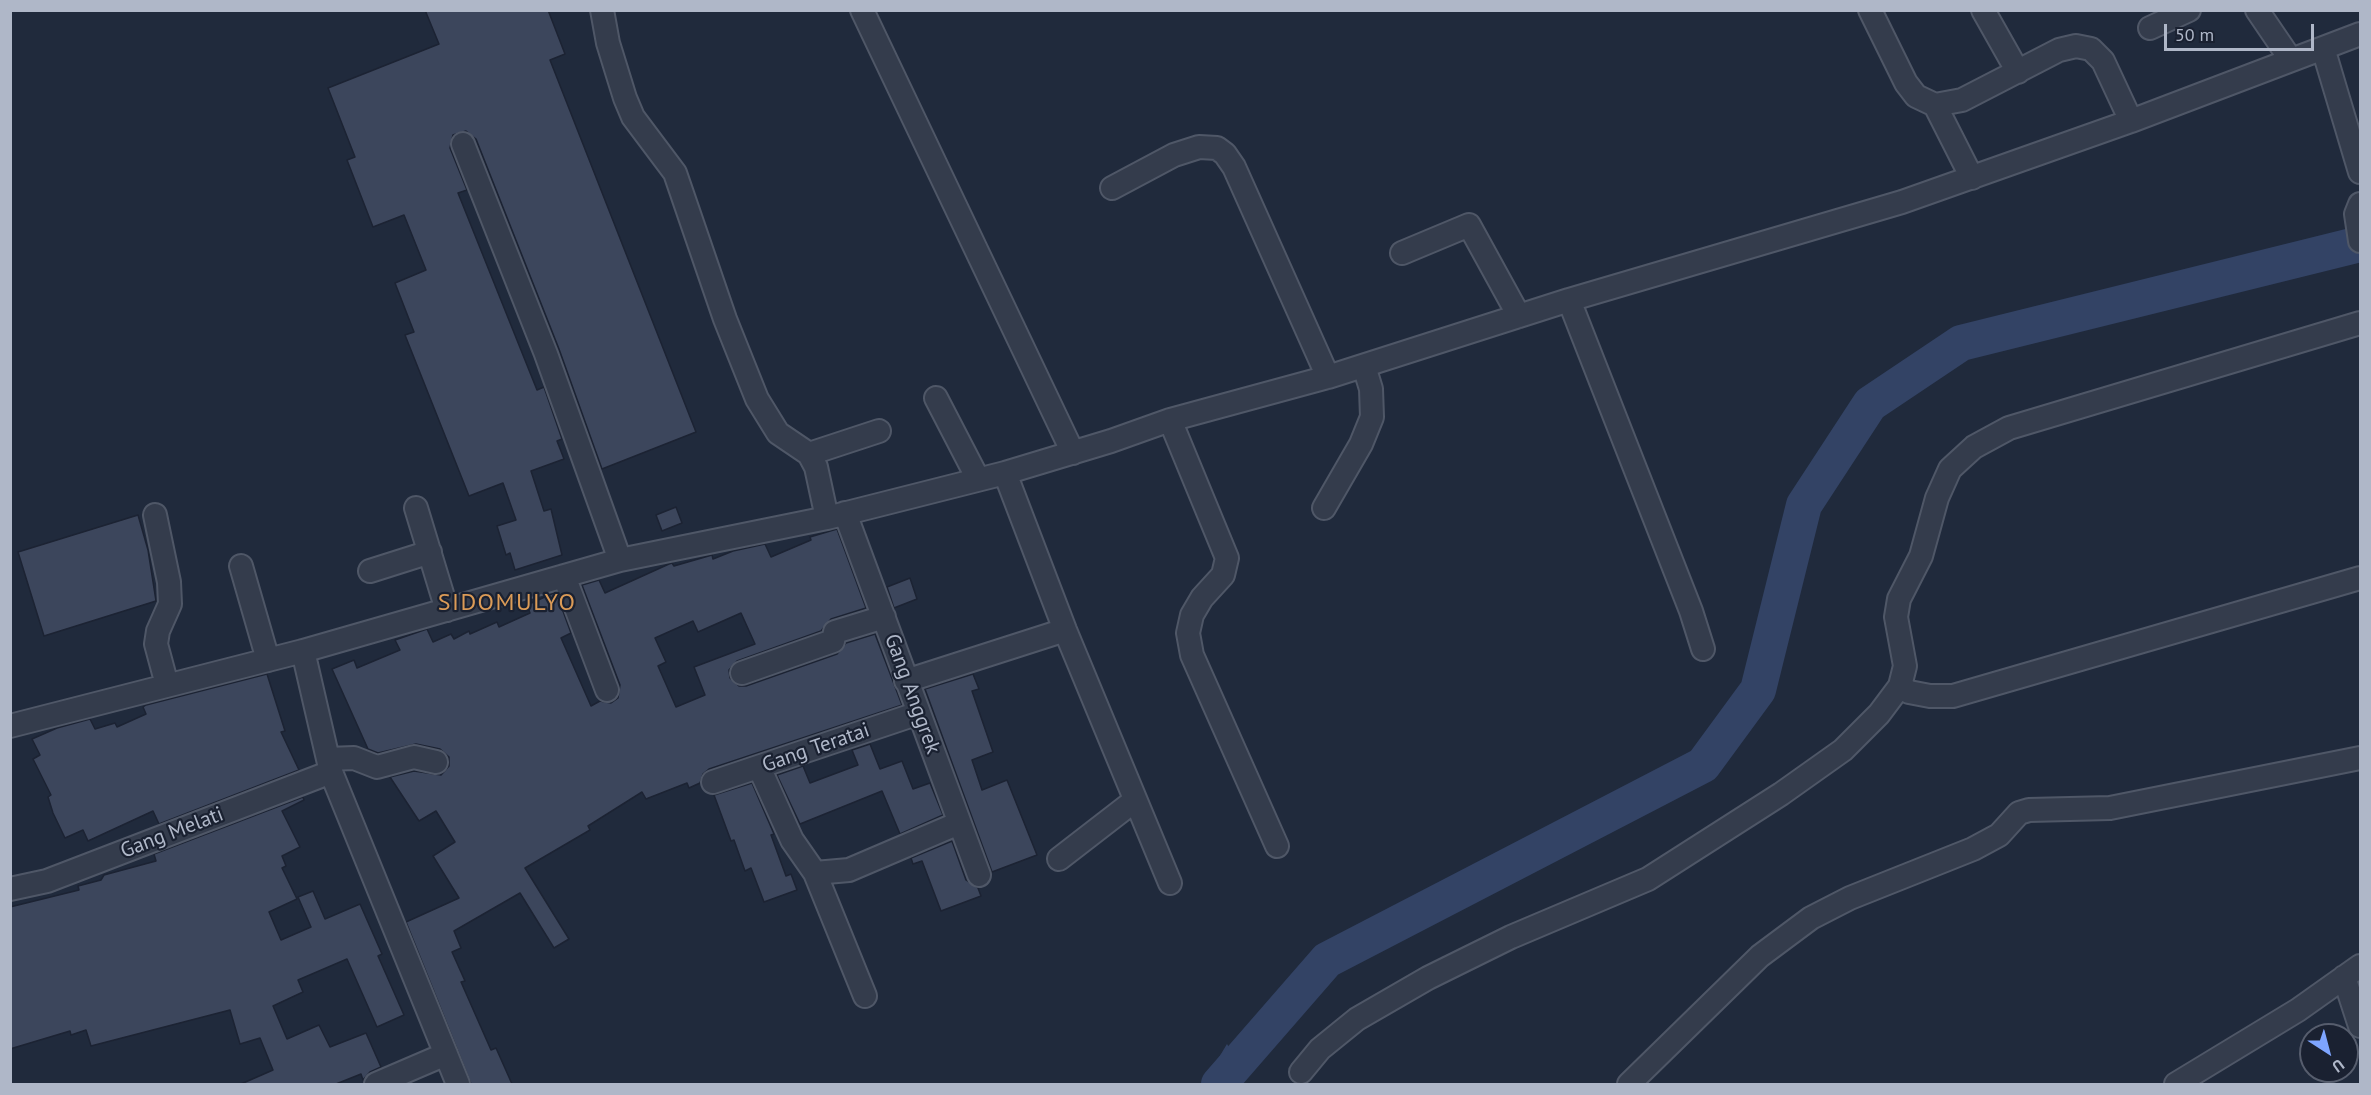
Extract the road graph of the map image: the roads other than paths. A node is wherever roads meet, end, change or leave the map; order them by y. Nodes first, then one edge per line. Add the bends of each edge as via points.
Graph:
1 (602, 10) edge
2 (862, 10) edge
3 (1870, 10) edge
4 (1983, 10) edge
5 (2189, 10) edge
6 (2257, 10) edge
7 (2150, 28) dead end
8 (2361, 34) edge
9 (2322, 48) junction
10 (2291, 60) junction
11 (2018, 72) junction
12 (1935, 105) junction
13 (2131, 121) junction
14 (463, 144) dead end
15 (2361, 172) edge
16 (1972, 178) junction
17 (1112, 188) dead end
18 (1402, 254) dead end
19 (1569, 300) junction
20 (1519, 316) junction
21 (2361, 323) edge
22 (1364, 366) junction
23 (1328, 376) junction
24 (936, 398) dead end
25 (1170, 420) junction
26 (879, 431) dead end
27 (1072, 453) junction
28 (809, 454) junction
29 (1005, 473) junction
30 (978, 479) junction
31 (417, 508) dead end
32 (1324, 508) dead end
33 (155, 515) dead end
34 (836, 515) junction
35 (430, 552) junction
36 (620, 560) junction
37 (242, 566) dead end
38 (370, 572) dead end
39 (564, 576) junction
40 (2361, 578) edge
41 (447, 610) junction
42 (884, 617) junction
43 (1065, 630) junction
44 (1704, 649) dead end
45 (303, 651) junction
46 (268, 660) junction
47 (742, 674) dead end
48 (906, 681) junction
49 (167, 685) junction
50 (1900, 686) junction
51 (607, 690) dead end
52 (919, 713) junction
53 (11, 723) edge
54 (2361, 758) edge
55 (436, 762) dead end
56 (330, 765) junction
57 (759, 767) junction
58 (713, 782) dead end
59 (1134, 801) junction
60 (959, 823) junction
61 (1277, 846) dead end
62 (1059, 859) dead end
63 (815, 873) junction
64 (978, 876) dead end
65 (1170, 883) dead end
66 (10, 889) edge
67 (2352, 971) edge
68 (865, 996) dead end
69 (2361, 1026) edge
70 (446, 1054) junction
71 (1301, 1072) dead end
72 (376, 1084) edge
73 (458, 1084) edge
74 (1629, 1084) edge
75 (2176, 1084) edge

1 - 28 street via 625,98 633,117 675,173 725,320 757,399 778,433
2 - 27 street
3 - 12 street via 1906,83 1916,96
4 - 11 street
5 - 7 street
6 - 10 street
8 - 9 street
9 - 10 street
9 - 15 street
10 - 13 street
11 - 12 street via 1962,100
11 - 13 street via 2059,50 2076,46 2091,49 2103,61
12 - 16 street
13 - 16 street
14 - 36 street via 546,354
16 - 19 street
17 - 23 street via 1174,155 1199,147 1217,148 1225,154
18 - 20 street via 1468,225
19 - 20 street
19 - 44 street
20 - 22 street
21 - 50 street via 2009,428 1974,447 1950,469 1937,498 1921,556 1899,599 1896,617 1905,666
22 - 23 street
22 - 32 street via 1371,389 1372,417
23 - 25 street
24 - 30 street
25 - 27 street
25 - 61 street via 1227,558 1223,575 1192,615 1188,633 1192,655
26 - 28 street
27 - 29 street
28 - 34 street, Gang Anggrek
29 - 30 street
29 - 43 street
30 - 34 street
31 - 35 street
33 - 49 street via 170,582 170,604 156,644
34 - 36 street
34 - 42 street, Gang Anggrek
35 - 38 street
35 - 41 street
36 - 39 street
37 - 46 street
39 - 41 street
39 - 51 street
40 - 50 street via 1953,696 1930,696
41 - 45 street
42 - 47 street via 835,632 832,641
42 - 48 street, Gang Anggrek
43 - 48 street
43 - 59 street
45 - 46 street
45 - 56 street
46 - 49 street
48 - 52 street, Gang Anggrek
49 - 53 street
50 - 71 street via 1843,750 1781,794 1648,879 1511,937 1357,1019 1320,1049
52 - 57 street, Gang Teratai
52 - 60 street, Gang Anggrek
54 - 74 street via 2110,808 2019,813 1999,835 1973,849 1810,918 1760,957
55 - 56 street via 414,757 377,767 354,758
56 - 66 street, Gang Melati via 47,881
56 - 70 street
57 - 58 street, Gang Teratai
57 - 63 street via 792,840
59 - 62 street
59 - 65 street
60 - 63 street via 849,870
60 - 64 street, Gang Anggrek
63 - 68 street
67 - 69 street
67 - 75 street via 2298,1010
70 - 72 street
70 - 73 street

